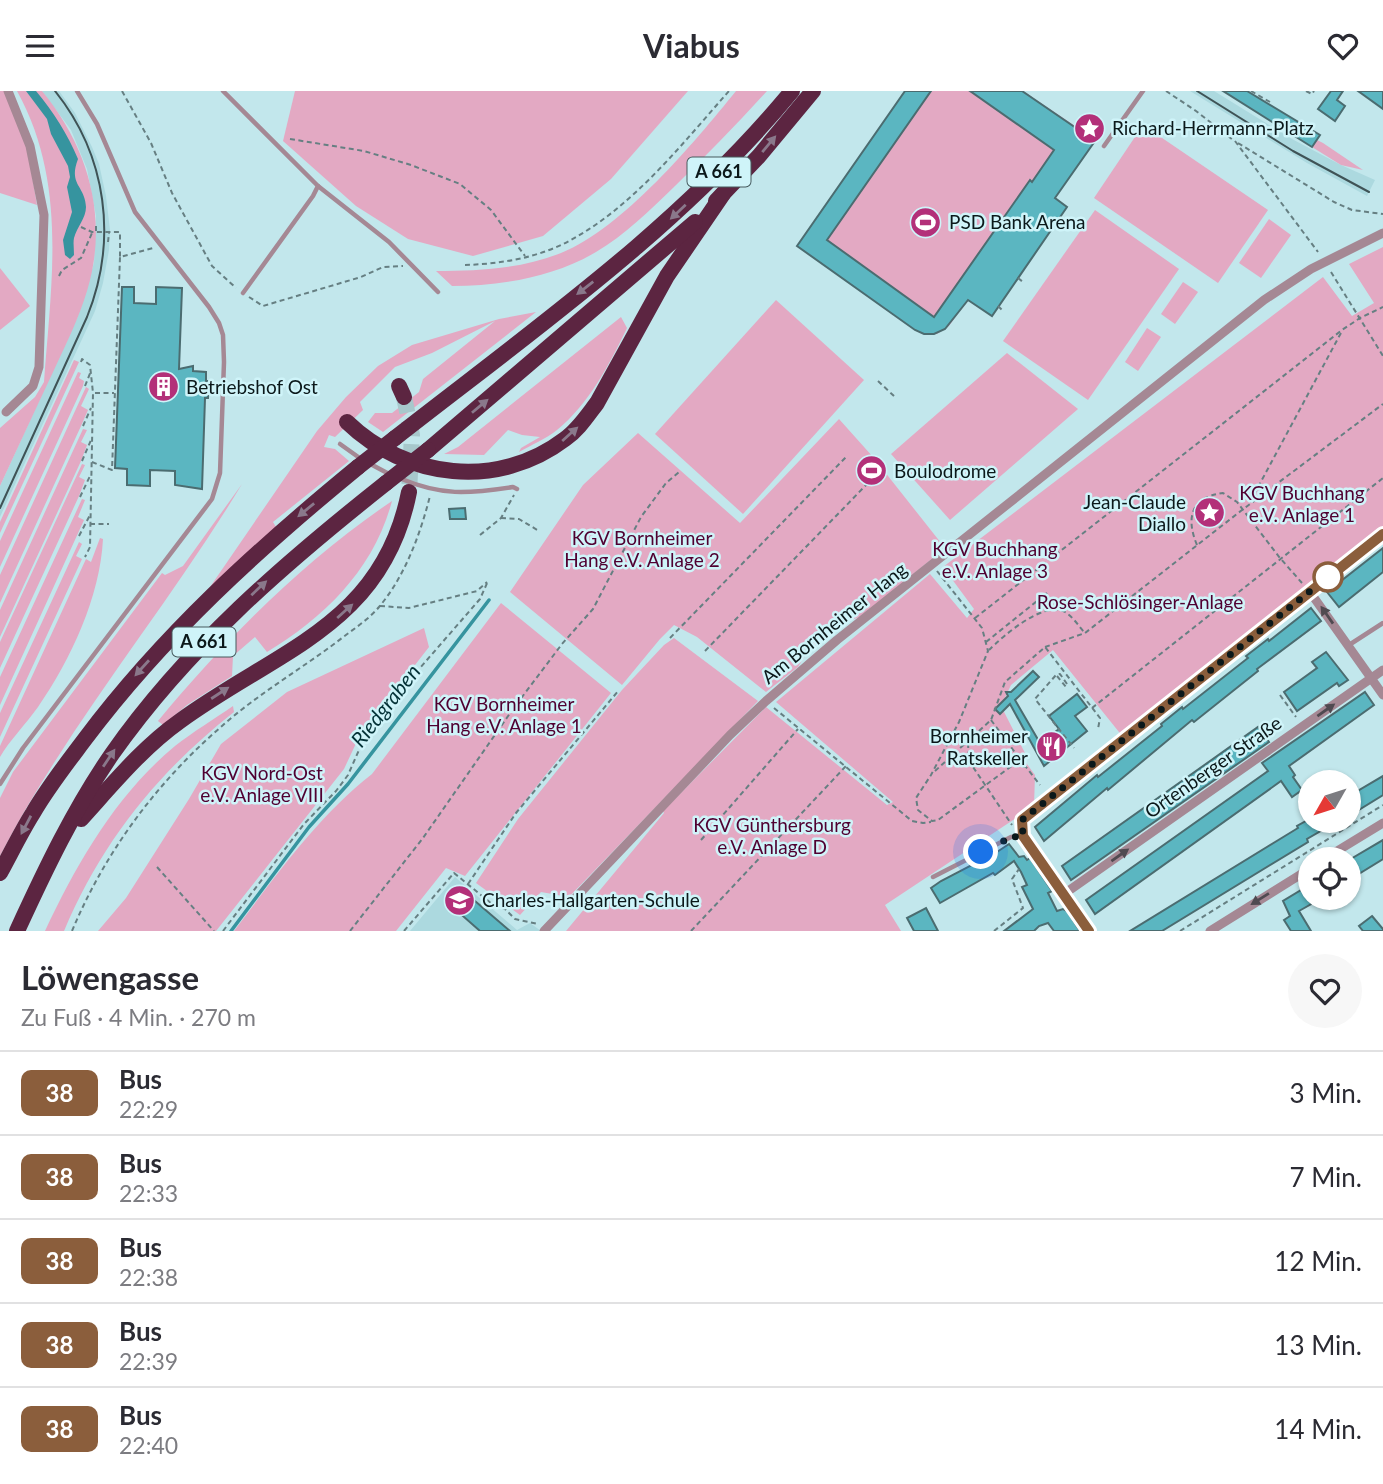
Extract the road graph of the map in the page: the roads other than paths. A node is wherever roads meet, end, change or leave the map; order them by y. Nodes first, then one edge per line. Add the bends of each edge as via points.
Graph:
1 (8, 91) edge
2 (77, 91) edge
3 (223, 91) edge
4 (792, 91) edge
5 (813, 91) edge
6 (1143, 91) edge
7 (1104, 146) dead end
8 (318, 186) junction
9 (723, 194) junction
10 (1383, 233) edge
11 (438, 292) dead end
12 (243, 293) road end
13 (6, 412) dead end
14 (347, 422) dead end
15 (340, 444) dead end
16 (517, 489) road end
17 (410, 492) tunnel mouth
18 (1383, 534) edge
19 (1310, 591) junction
20 (1383, 623) edge
21 (1348, 645) junction
22 (1383, 670) edge
23 (1371, 678) junction
24 (1383, 695) edge
25 (0, 785) edge
26 (1383, 823) edge
27 (1022, 831) junction
28 (63, 839) junction
29 (1344, 847) edge
30 (0, 873) edge
31 (1298, 876) edge
32 (933, 877) dead end
33 (1064, 894) junction
34 (545, 930) edge
35 (17, 931) edge
36 (1089, 931) edge
37 (1210, 931) edge

1 - 13 street via 30,146 44,215 39,367 33,386
2 - 25 lane via 97,124 135,212 214,313 223,335 221,449 212,499 23,748
3 - 8 lane
4 -> 30 highway, A 661, bridge via 711,181 660,228 232,574 115,699 40,801
9 -> 5 highway, A 661
6 - 7 lane
8 - 11 lane via 389,242
8 - 12 lane
14 -> 9 highway via 382,450 437,470 495,469 549,450 567,438 597,403 667,275
28 -> 9 highway, A 661, bridge via 112,754 192,654 271,577 656,257
10 - 34 street, Am Bornheimer Hang via 1264,300 766,701
15 - 16 lane via 389,474 443,492
28 -> 17 highway via 123,772 176,723 314,636 355,602 390,552
18 - 19 street
21 -> 19 street
19 - 27 street via 1022,820
20 - 21 lane
21 - 23 street
22 - 23 street, Ortenberger Straße
23 - 24 street
33 -> 23 street, Ortenberger Straße
26 - 29 street
27 - 32 lane
27 - 33 street
28 - 35 highway, A 661
31 -> 37 street
33 - 36 street

